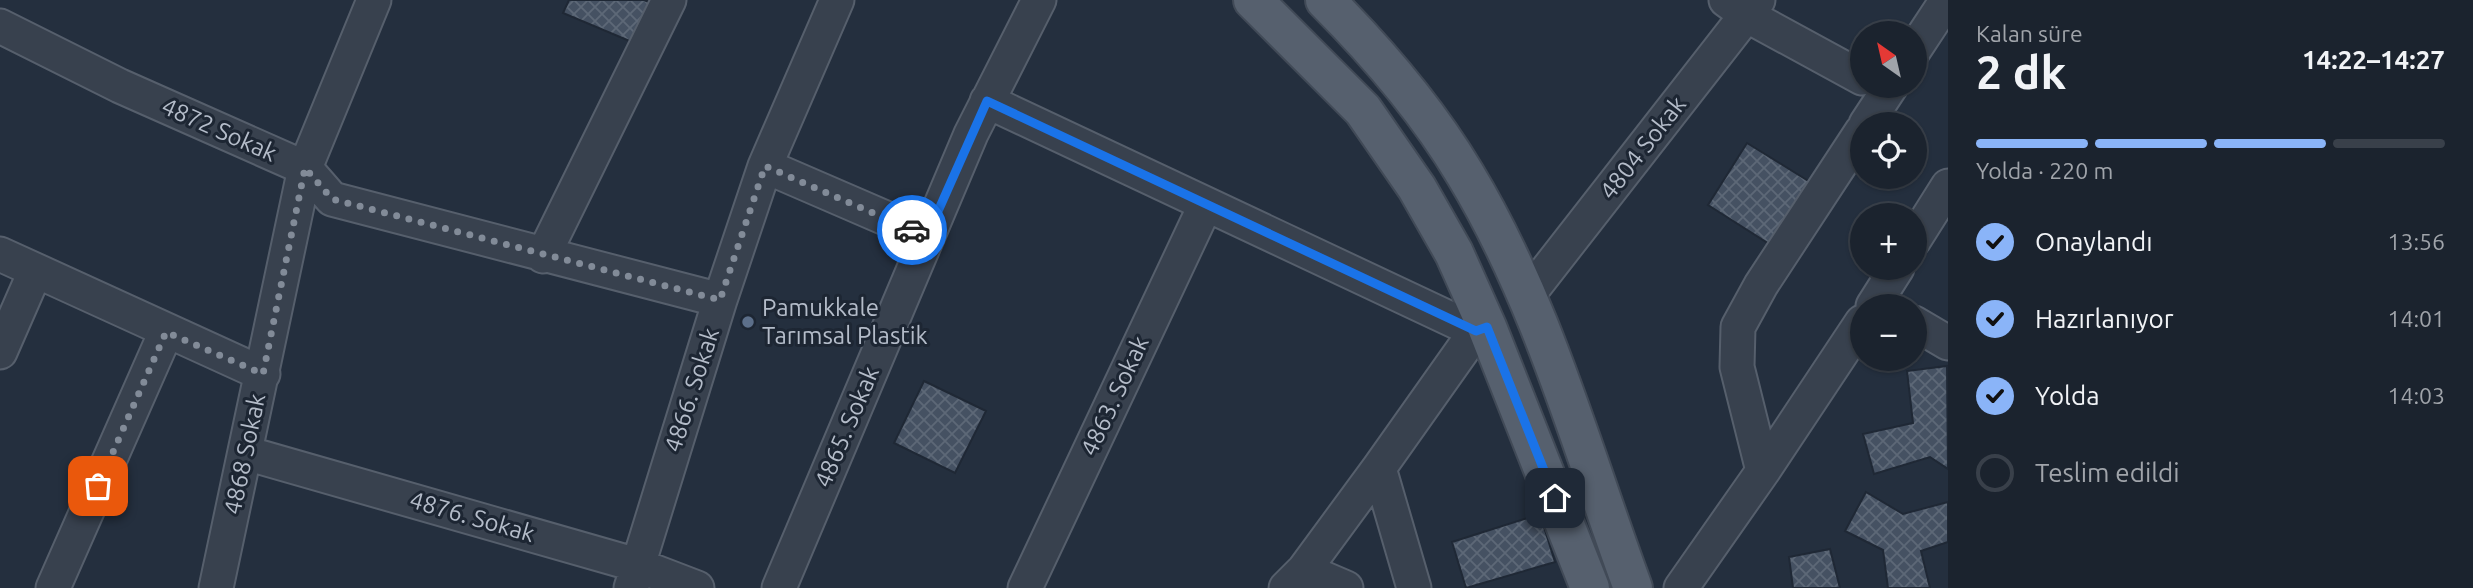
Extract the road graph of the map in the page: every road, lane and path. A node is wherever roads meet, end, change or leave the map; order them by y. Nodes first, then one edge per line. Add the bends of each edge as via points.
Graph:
1 (374, 0) edge
2 (669, 0) edge
3 (837, 0) edge
4 (1039, 0) edge
5 (1253, 0) edge
6 (1325, 0) edge
7 (1947, 0) edge
8 (1744, 5) edge
9 (0, 26) edge
10 (1927, 30) edge
11 (1850, 67) edge
12 (987, 101) junction
13 (1850, 149) edge
14 (765, 166) junction
15 (305, 168) junction
16 (1948, 186) edge
17 (1206, 204) junction
18 (1927, 219) edge
19 (927, 236) junction
20 (0, 254) edge
21 (543, 256) junction
22 (35, 272) junction
23 (1527, 296) junction
24 (720, 300) junction
25 (1482, 329) junction
26 (1927, 331) edge
27 (166, 332) junction
28 (1948, 343) edge
29 (1850, 345) edge
30 (0, 352) edge
31 (263, 374) junction
32 (246, 453) junction
33 (1380, 468) junction
34 (1763, 471) junction
35 (634, 576) edge
36 (1295, 579) edge
37 (53, 588) edge
38 (216, 588) edge
39 (696, 588) edge
40 (779, 588) edge
41 (1025, 588) edge
42 (1346, 588) edge
43 (1414, 588) edge
44 (1590, 588) edge
45 (1633, 588) edge
46 (1681, 588) edge

1 - 15 street, 4868 Sokak
2 - 21 street
3 - 14 street, 4866. Sokak
4 - 12 street, 4865. Sokak
5 - 25 main road via 1363,110 1448,242
6 - 23 main road via 1410,93 1466,174
7 - 10 street
8 - 11 street
8 - 23 street, 4804 Sokak
9 - 15 street, 4872 Sokak via 120,86
12 - 17 street
12 - 19 street, 4865. Sokak
13 - 34 street via 1738,327 1737,367
14 - 19 street
14 - 24 street, 4866. Sokak
15 - 21 street, 4872 Sokak via 332,199
15 - 31 street, 4868 Sokak
16 - 18 street
17 - 25 street
17 - 41 street, 4863. Sokak
19 - 40 street, 4865. Sokak
20 - 22 street
21 - 24 street, 4872 Sokak
22 - 27 street
22 - 30 street
23 - 45 main road
24 - 35 street, 4866. Sokak
25 - 33 street
25 - 44 main road
26 - 28 street
27 - 31 street
27 - 37 street
29 - 34 street
31 - 32 street, 4868 Sokak
32 - 35 street, 4876. Sokak
32 - 38 street, 4868 Sokak
33 - 36 street
33 - 43 street
34 - 46 street
35 - 39 street, 4876. Sokak
36 - 42 street

